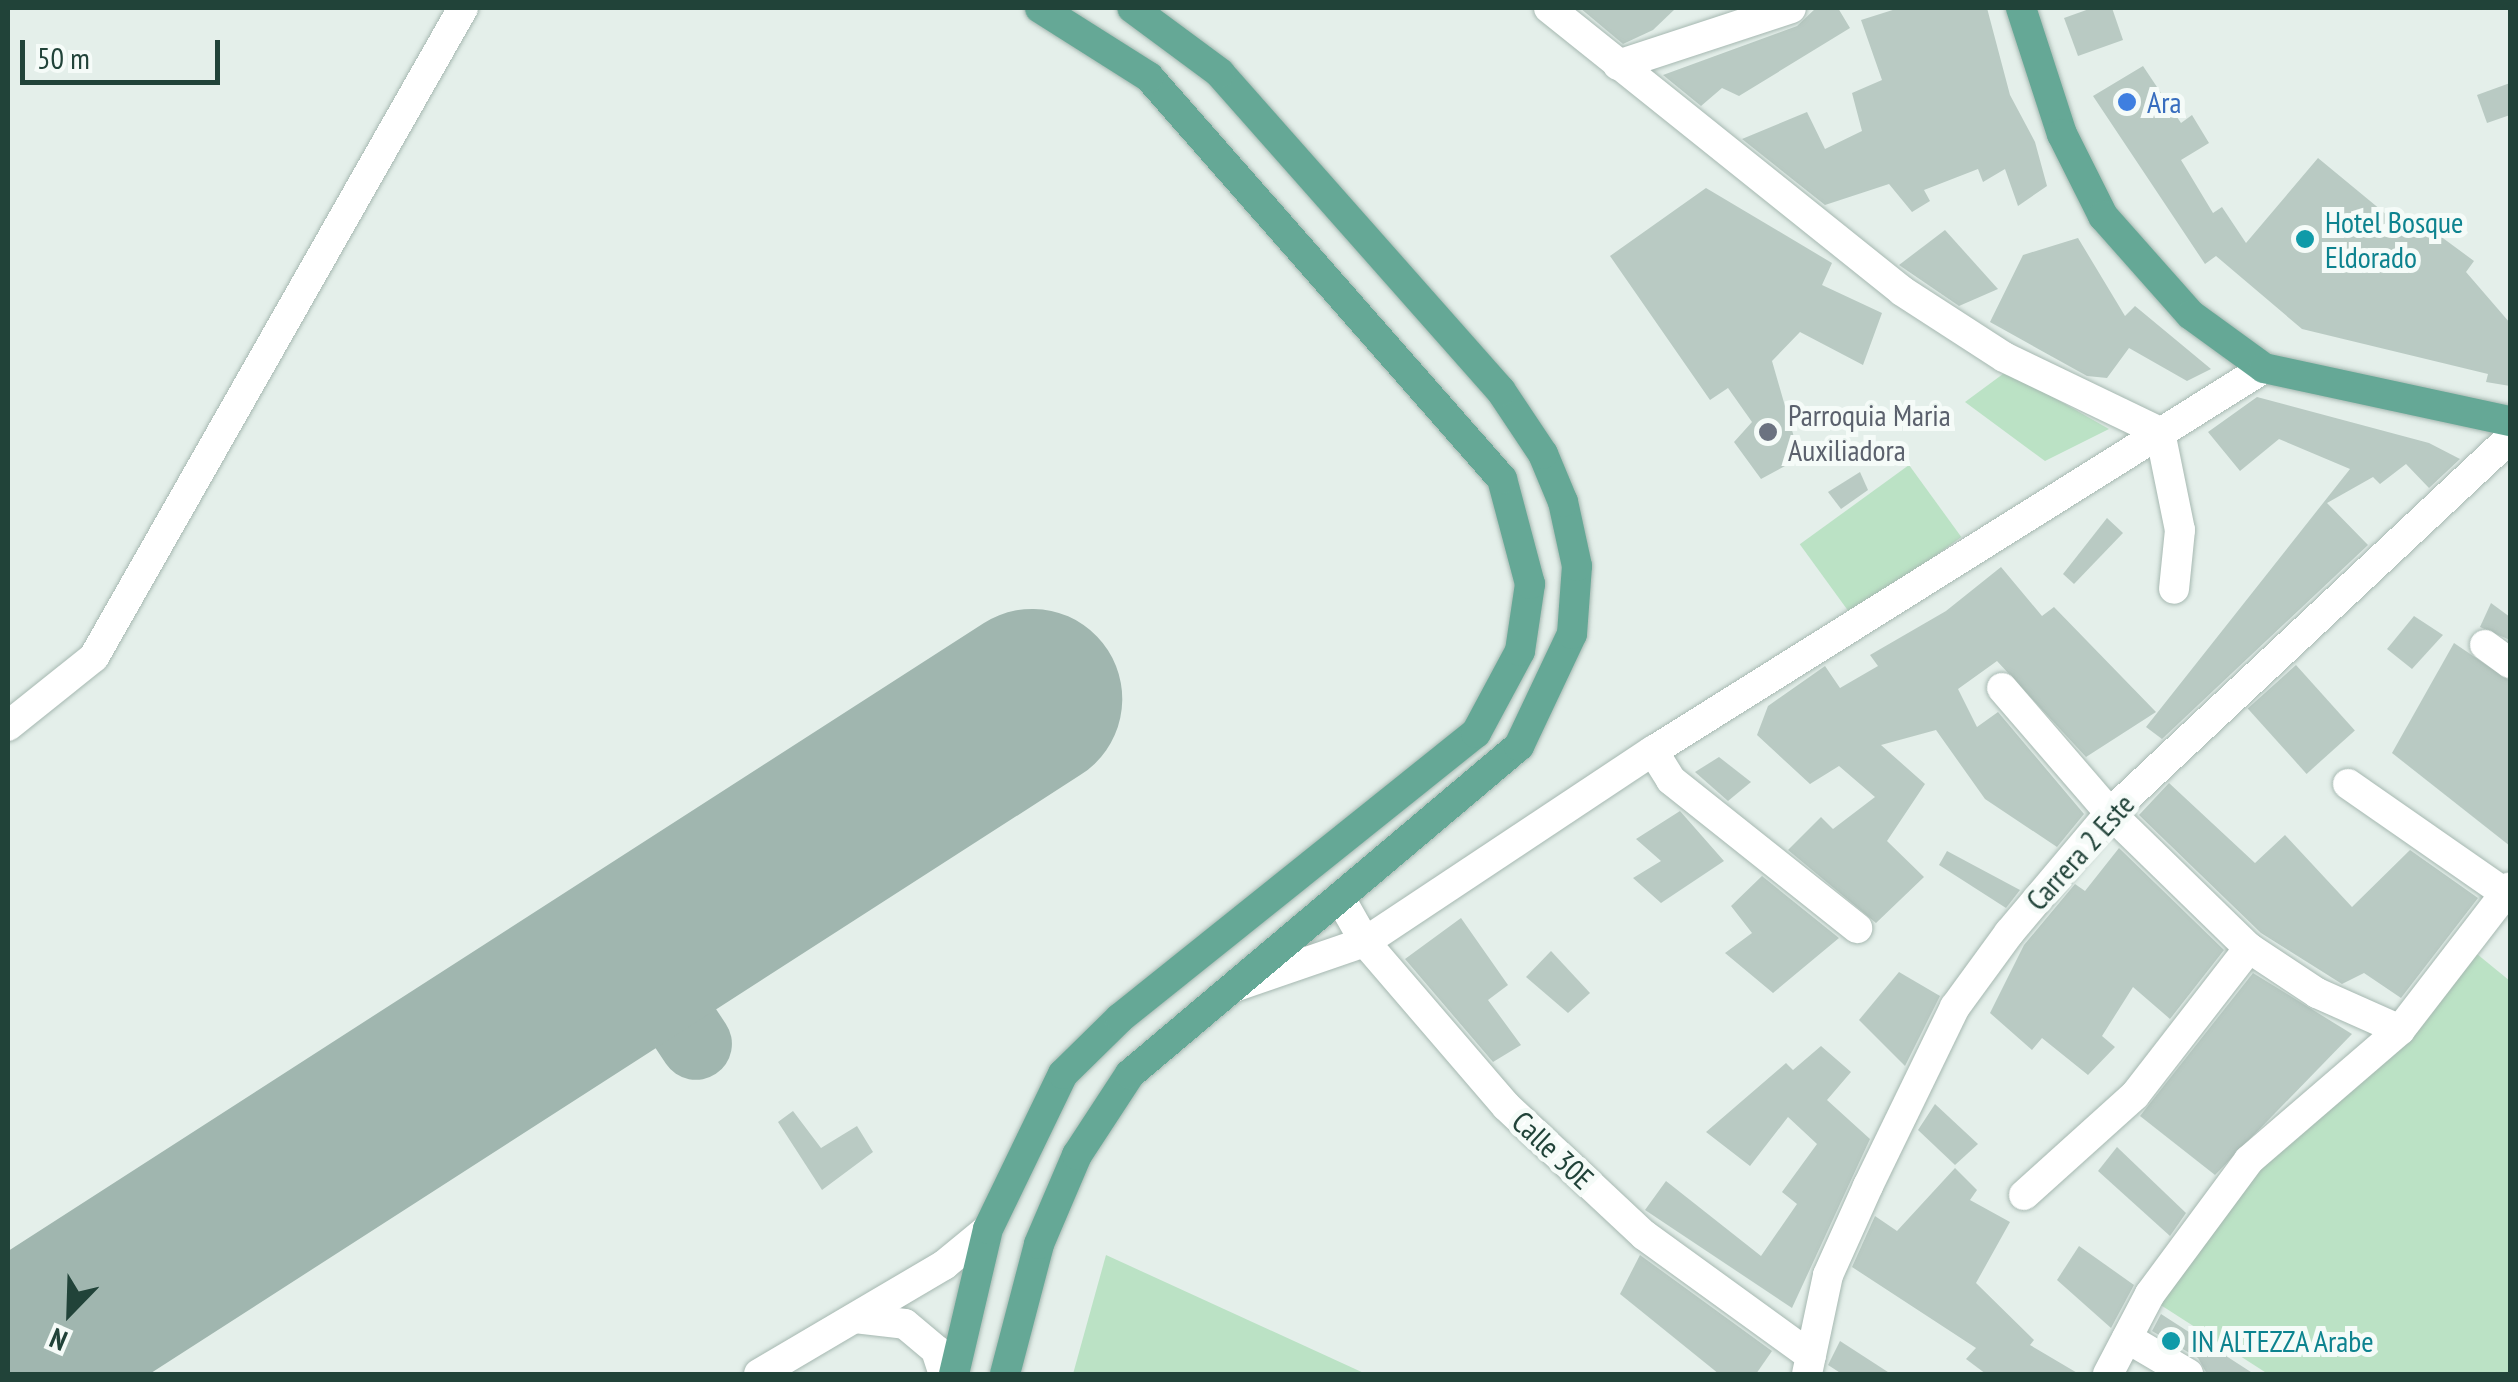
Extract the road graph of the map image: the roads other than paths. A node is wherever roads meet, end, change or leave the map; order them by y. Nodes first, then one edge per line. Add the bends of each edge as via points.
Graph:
1 (462, 8) edge
2 (1040, 8) edge
3 (1132, 8) edge
4 (1549, 8) edge
5 (1791, 8) edge
6 (2020, 8) edge
7 (1618, 65) junction
8 (2264, 368) junction
9 (2510, 421) edge
10 (2160, 432) junction
11 (2510, 438) edge
12 (2174, 589) dead end
13 (2485, 644) dead end
14 (2510, 664) edge
15 (2002, 688) dead end
16 (8, 726) edge
17 (1653, 750) junction
18 (2348, 784) dead end
19 (2110, 813) junction
20 (2508, 890) edge
21 (1340, 898) junction
22 (1857, 928) dead end
23 (1365, 942) junction
24 (2248, 948) junction
25 (1234, 987) junction
26 (2400, 1030) junction
27 (2024, 1194) dead end
28 (988, 1228) junction
29 (854, 1318) junction
30 (2127, 1338) junction
31 (1809, 1365) edge
32 (759, 1374) edge
33 (944, 1374) edge
34 (954, 1374) edge
35 (1005, 1374) edge
36 (2108, 1374) edge
37 (2188, 1374) edge

1 - 16 street via 94,657
2 - 28 main road via 1149,76 1502,480 1530,584 1520,650 1476,733 1120,1018 1063,1074
3 - 21 main road via 1220,74 1501,391 1543,454 1563,502 1576,566 1572,634 1544,703 1519,746 1485,780
4 - 7 street
5 - 7 street
6 - 8 main road via 2062,134 2104,216 2191,315
7 - 10 street via 1902,291 2004,357
8 - 9 main road via 2430,410
8 - 10 street
10 - 12 street via 2180,530
10 - 17 street
11 - 19 street, Carrera 2 Este
13 - 14 street
15 - 19 street
17 - 22 street via 1671,780
17 - 23 street
18 - 20 street
19 - 24 street
19 - 31 street, Carrera 2 Este via 1955,1007 1828,1275
20 - 26 street
21 - 23 street, Calle 30E
21 - 25 main road
23 - 25 street
23 - 31 street, Calle 30E via 1506,1106 1630,1222
24 - 26 street via 2317,993
24 - 27 street via 2135,1095
25 - 35 main road via 1130,1074 1101,1114 1038,1244
26 - 30 street via 2250,1160
28 - 29 street
28 - 34 main road
29 - 32 street
29 - 33 street via 915,1330 936,1350
30 - 36 street
30 - 37 street

